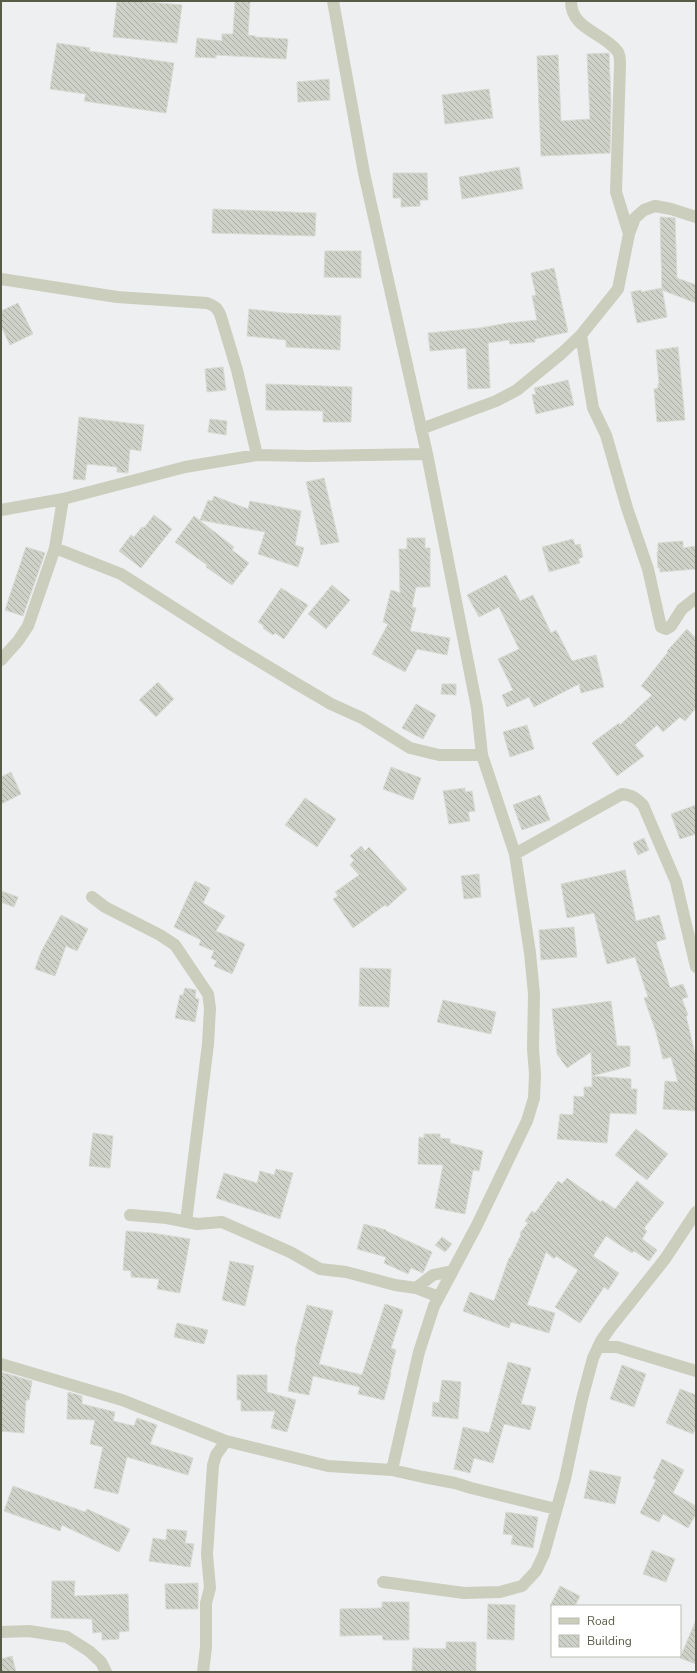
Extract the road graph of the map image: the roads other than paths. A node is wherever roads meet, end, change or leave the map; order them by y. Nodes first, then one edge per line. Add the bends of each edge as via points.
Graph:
1 (333, 1) edge
2 (571, 1) edge
3 (696, 217) edge
4 (629, 234) junction
5 (1, 279) edge
6 (581, 335) junction
7 (421, 430) junction
8 (427, 454) junction
9 (257, 455) junction
10 (63, 499) junction
11 (1, 510) edge
12 (55, 548) junction
13 (696, 598) edge
14 (1, 660) edge
15 (482, 755) junction
16 (515, 854) junction
17 (92, 897) dead end
18 (696, 967) edge
19 (696, 1212) edge
20 (130, 1216) dead end
21 (186, 1222) junction
22 (452, 1271) junction
23 (416, 1288) junction
24 (439, 1297) junction
25 (610, 1328) junction
26 (598, 1347) junction
27 (617, 1347) junction
28 (1, 1364) edge
29 (696, 1371) edge
30 (226, 1441) junction
31 (392, 1470) junction
32 (556, 1510) junction
33 (383, 1582) dead end
34 (1, 1632) edge
35 (106, 1672) edge
36 (203, 1672) edge

1 - 7 street via 364,173
2 - 4 street via 573,14 581,25 618,53 620,72 616,192
3 - 4 street via 655,206 644,210 635,218
4 - 6 street via 618,289
5 - 9 street via 117,297 207,303 214,306 220,313 237,370
6 - 7 street via 562,354 517,390
6 - 13 street via 593,408 606,435 648,569 661,627 666,629 672,626 682,609
7 - 8 street
8 - 9 street
8 - 15 street via 478,708
9 - 10 street via 186,467
10 - 11 street
10 - 12 street
12 - 14 street via 28,626
12 - 15 street via 121,574 270,668 331,704 362,718 410,748 439,755
15 - 16 street
16 - 18 street via 622,794 636,798 643,806 676,882
16 - 22 street via 534,994 534,1098 528,1121
17 - 21 street via 105,908 175,945 208,994 208,1044
19 - 25 street via 665,1259
20 - 21 street
21 - 23 street via 222,1222 290,1252 320,1270 354,1274
22 - 23 street via 433,1274
22 - 24 street
23 - 24 street
24 - 31 street via 418,1352
25 - 26 street
25 - 27 street
26 - 27 street
26 - 32 street via 582,1400
27 - 29 street
28 - 30 street via 122,1400
30 - 31 street via 328,1466
30 - 36 street via 216,1455 213,1465 207,1554 210,1588 206,1603
31 - 32 street via 455,1483
32 - 33 street via 544,1554 536,1571 522,1586 500,1592 464,1593
34 - 35 street via 29,1631 67,1637 89,1650 101,1662

